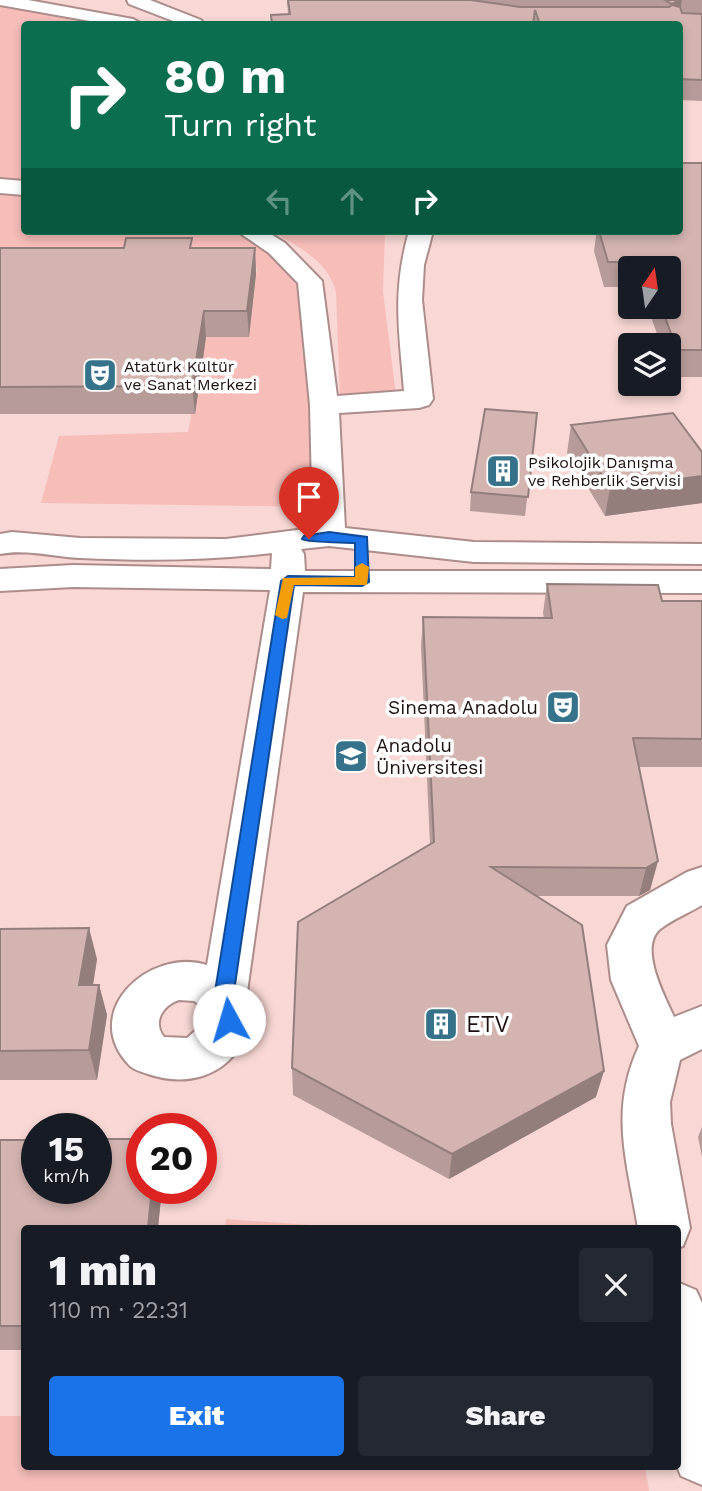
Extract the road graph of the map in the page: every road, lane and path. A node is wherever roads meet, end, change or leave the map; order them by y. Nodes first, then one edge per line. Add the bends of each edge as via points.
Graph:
1 (135, 0) edge
2 (0, 2) edge
3 (208, 8) dead end
4 (117, 21) edge
5 (188, 21) edge
6 (197, 21) edge
7 (0, 186) edge
8 (21, 188) edge
9 (256, 235) edge
10 (420, 235) edge
11 (324, 405) junction
12 (329, 536) junction
13 (362, 540) junction
14 (289, 541) junction
15 (0, 544) edge
16 (702, 554) edge
17 (0, 580) edge
18 (288, 581) junction
19 (362, 582) junction
20 (702, 582) edge
21 (702, 884) edge
22 (223, 998) dead end
23 (682, 1036) edge
24 (663, 1225) edge
25 (681, 1332) edge
26 (702, 1455) edge

1 - 5 street
2 - 4 street
3 - 6 street
7 - 8 street
9 - 11 street via 296,264 310,281
10 - 11 street via 410,300 419,399
11 - 12 street
12 - 13 street
12 - 14 street
13 - 16 street via 474,552
13 - 19 street
14 - 15 street via 226,549
14 - 18 street
17 - 18 street via 73,576
18 - 19 street
18 - 22 street
19 - 20 street
21 - 23 street via 642,919 629,945 634,980
23 - 24 street via 650,1083 646,1124
25 - 26 street

